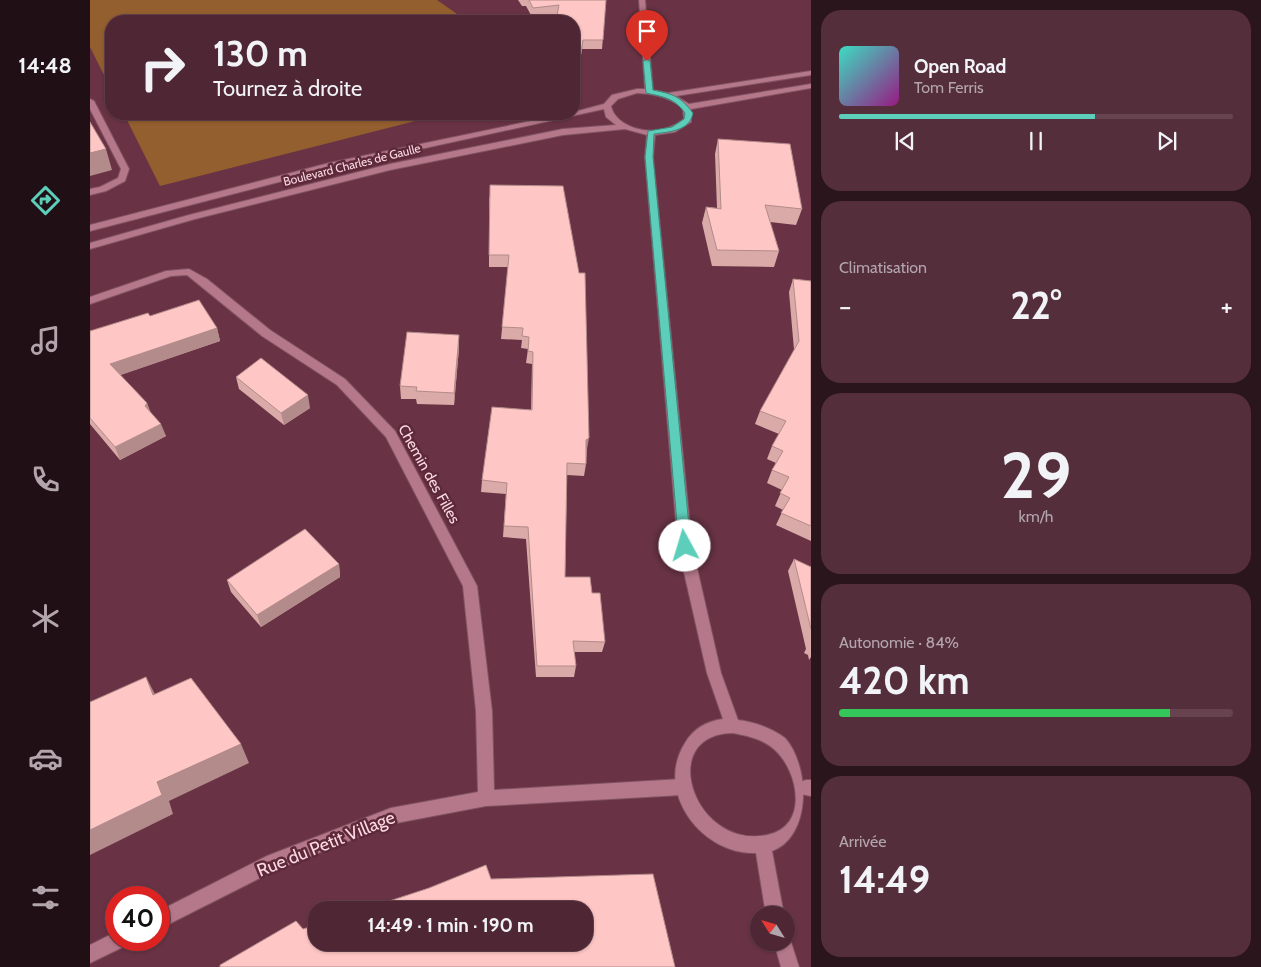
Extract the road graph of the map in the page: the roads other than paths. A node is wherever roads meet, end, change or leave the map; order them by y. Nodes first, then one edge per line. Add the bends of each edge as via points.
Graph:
1 (642, 0) edge
2 (811, 73) edge
3 (811, 86) edge
4 (649, 91) junction
5 (669, 95) junction
6 (90, 102) edge
7 (606, 106) junction
8 (687, 107) junction
9 (580, 114) edge
10 (557, 120) edge
11 (624, 127) junction
12 (651, 132) junction
13 (90, 192) edge
14 (90, 228) edge
15 (90, 246) edge
16 (90, 301) edge
17 (733, 726) junction
18 (682, 787) junction
19 (809, 788) edge
20 (486, 798) junction
21 (763, 846) junction
22 (773, 906) edge
23 (170, 914) edge
24 (105, 947) edge
25 (785, 951) edge
26 (90, 954) edge
27 (790, 967) edge

1 - 4 street
2 - 5 street
3 - 8 street
4 - 5 street, Boulevard Charles de Gaulle
4 - 7 street, Boulevard Charles de Gaulle via 625,92
5 - 8 street
6 - 13 street via 125,169 122,179
7 - 9 street, Boulevard Charles de Gaulle
7 - 11 street via 609,118
8 - 12 street, Boulevard Charles de Gaulle via 688,120 683,125
10 - 14 street, Boulevard Charles de Gaulle via 410,148
11 - 12 street, Boulevard Charles de Gaulle
11 - 15 street, Boulevard Charles de Gaulle via 563,132 390,167
12 - 17 street via 651,177 685,546 714,673
16 - 20 street, Chemin des Filles via 170,273 189,272 266,333 341,382 391,434 470,586 484,711
17 - 18 street via 714,728 698,737 687,750 681,768
17 - 19 street via 753,729 771,738 788,752
18 - 20 street, Rue du Petit Village
18 - 21 street via 693,811 712,831 737,843
19 - 21 street via 798,826 783,840
20 - 23 street, Rue du Petit Village via 391,816 273,862
21 - 22 street
24 - 26 street
25 - 27 street

